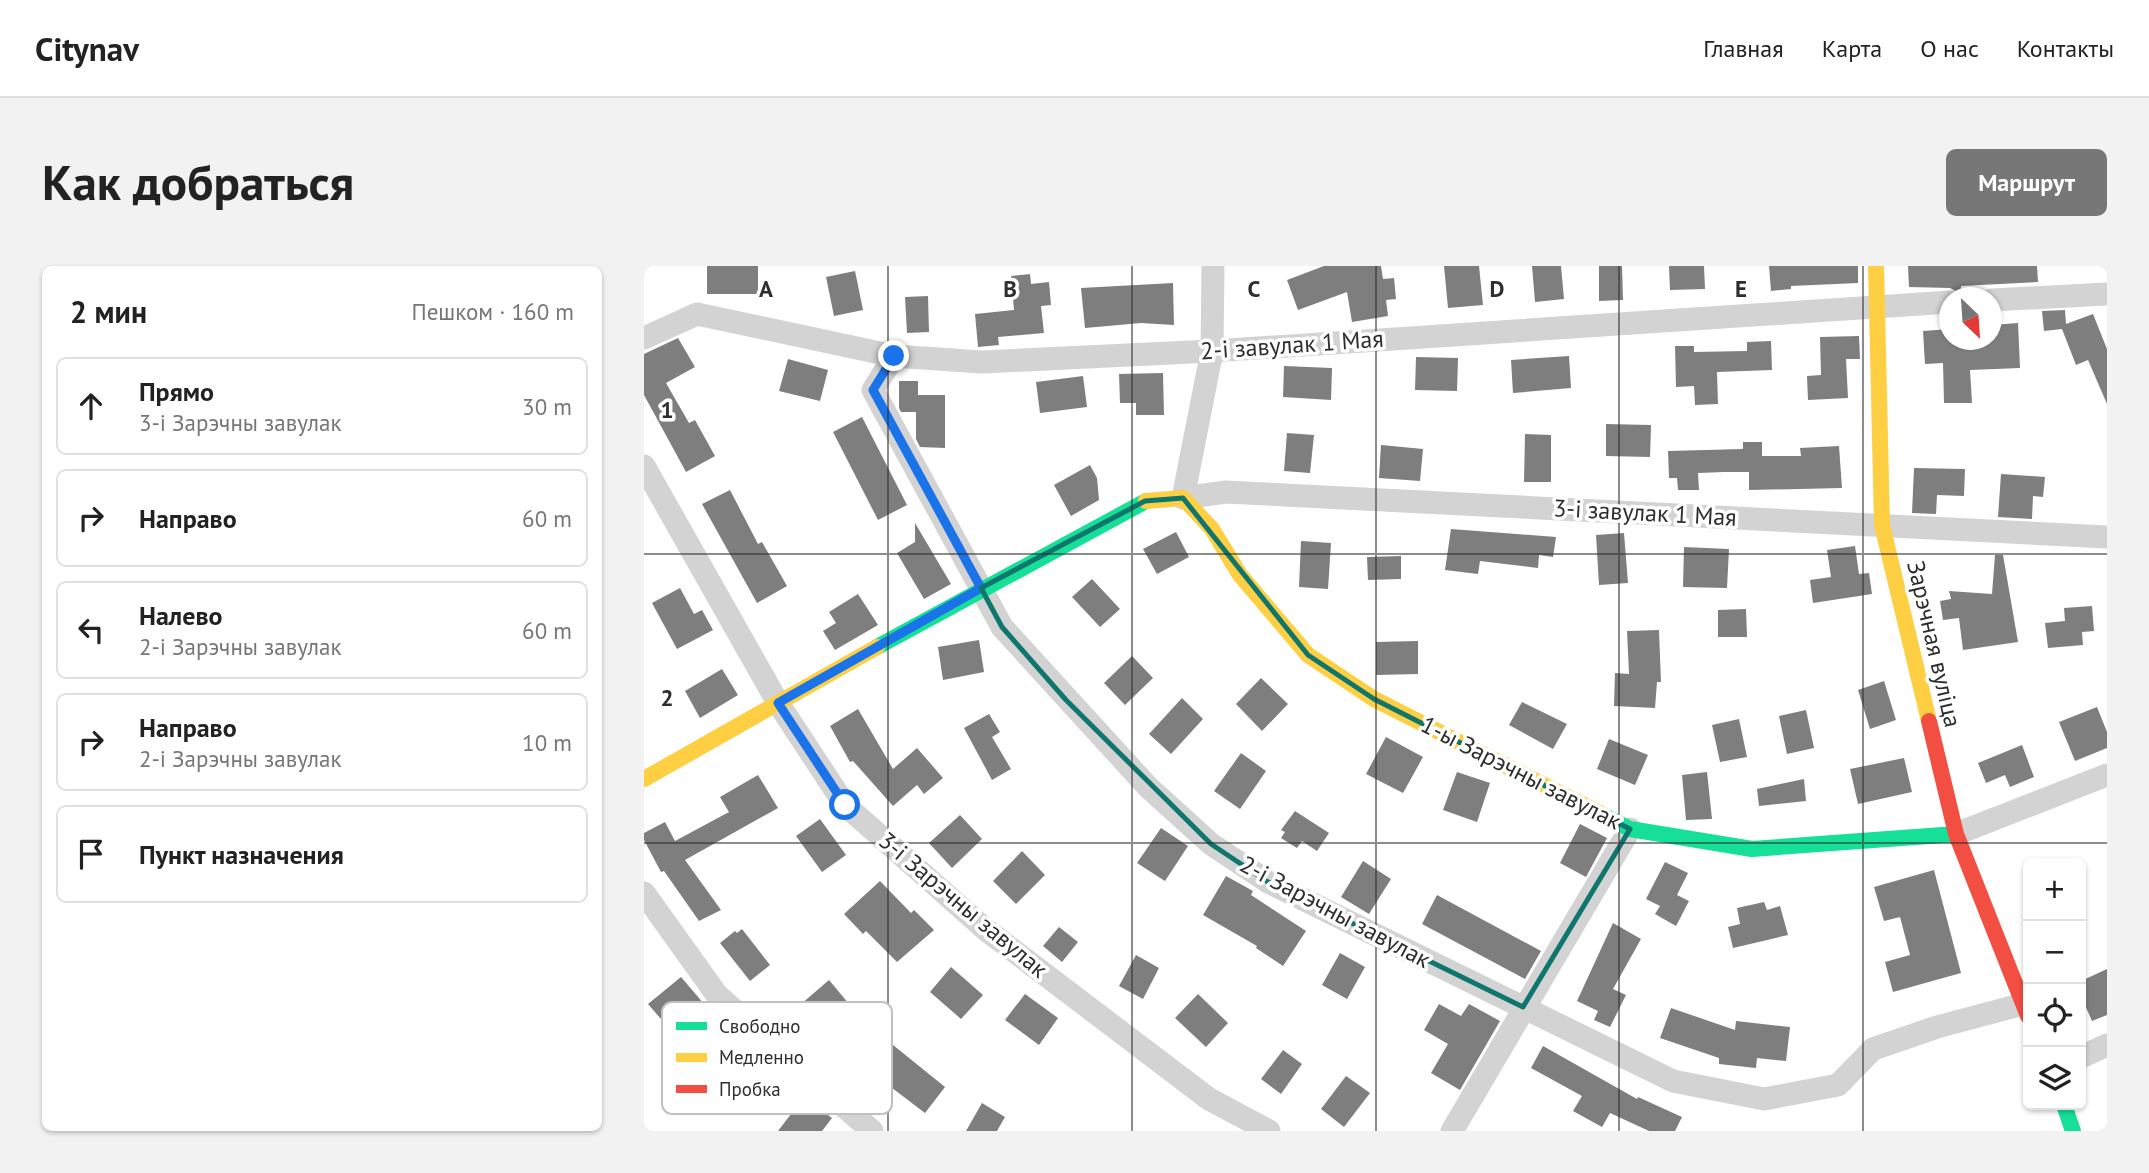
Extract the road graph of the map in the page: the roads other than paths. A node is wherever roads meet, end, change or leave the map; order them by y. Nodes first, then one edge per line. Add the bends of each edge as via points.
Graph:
1 (1213, 266) edge
2 (1876, 266) edge
3 (2107, 294) edge
4 (2002, 299) edge
5 (1939, 303) edge
6 (1877, 306) junction
7 (644, 338) edge
8 (1212, 351) junction
9 (894, 356) junction
10 (644, 466) edge
11 (1183, 498) junction
12 (1882, 525) junction
13 (2107, 537) edge
14 (981, 588) junction
15 (778, 703) junction
16 (2107, 775) edge
17 (644, 779) edge
18 (1630, 829) junction
19 (1956, 834) junction
20 (644, 893) edge
21 (725, 1002) edge
22 (2023, 1002) edge
23 (1523, 1007) junction
24 (2023, 1011) edge
25 (2107, 1045) edge
26 (2086, 1055) edge
27 (2066, 1110) edge
28 (853, 1114) edge
29 (872, 1131) edge
30 (1269, 1131) edge
31 (1452, 1131) edge
32 (2073, 1131) edge

1 - 8 street
2 - 6 street, Зарэчная вуліца
3 - 4 street
5 - 6 street, 2-і завулак 1 Мая
6 - 8 street, 2-і завулак 1 Мая
6 - 12 street, Зарэчная вуліца
7 - 9 street, 2-і завулак 1 Мая via 697,314
8 - 9 street, 2-і завулак 1 Мая via 982,362
8 - 11 street
9 - 14 street, 2-і Зарэчны завулак via 873,390
10 - 15 street, 3-і Зарэчны завулак
11 - 12 street, 3-і завулак 1 Мая via 1226,492
11 - 14 street via 1145,501
11 - 18 street, 1-ы Зарэчны завулак via 1213,529 1240,575 1308,655 1374,699
12 - 13 street, 3-і завулак 1 Мая
12 - 19 street, Зарэчная вуліца
14 - 15 street
14 - 23 street, 2-і Зарэчны завулак via 1002,627 1066,700 1148,787 1212,844 1268,882
15 - 17 street
15 - 30 street, 3-і Зарэчны завулак via 845,805 985,929 1209,1099
16 - 19 street, 1-ы Зарэчны завулак
18 - 19 street, 1-ы Зарэчны завулак via 1752,849
18 - 23 street
19 - 22 street, Зарэчная вуліца
20 - 21 street
23 - 24 street, 2-і Зарэчны завулак via 1673,1081 1764,1099 1838,1085 1872,1049 1937,1027
23 - 31 street
25 - 26 street
27 - 32 street
28 - 29 street

